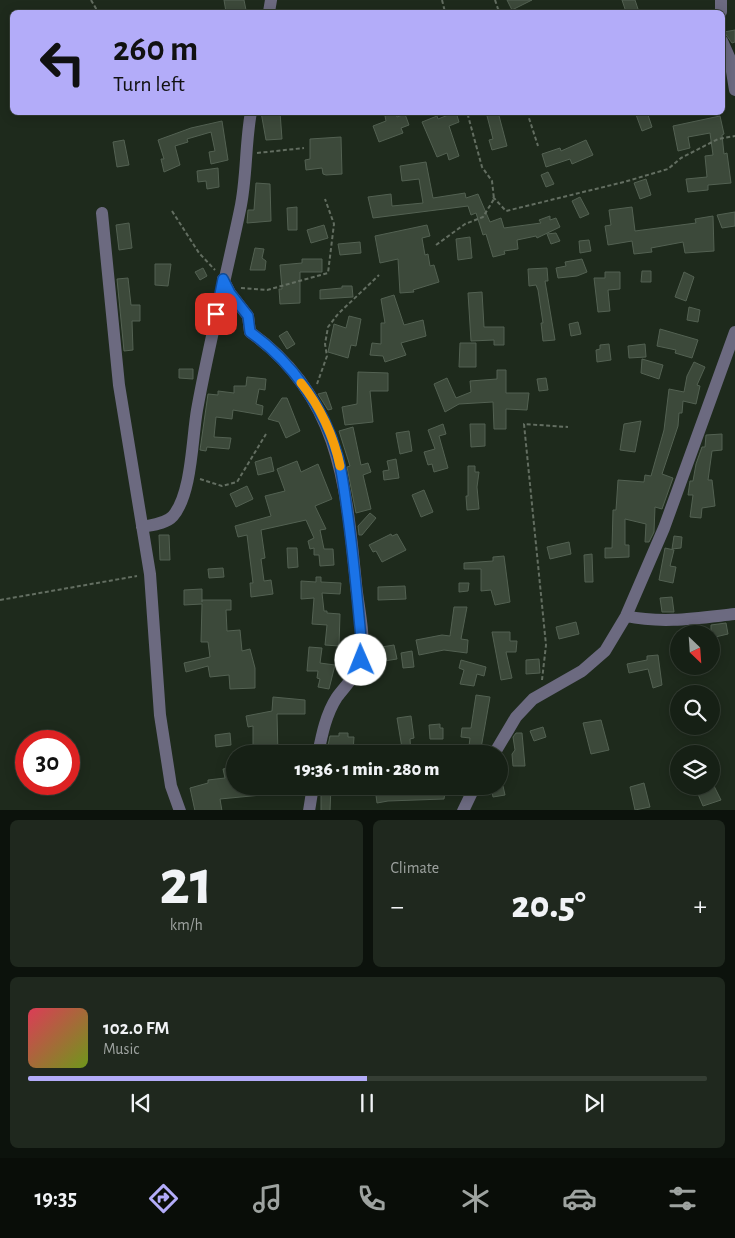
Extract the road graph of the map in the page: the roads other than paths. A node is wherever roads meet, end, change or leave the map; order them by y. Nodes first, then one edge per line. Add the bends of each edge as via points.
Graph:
1 (725, 48) edge
2 (735, 90) edge
3 (251, 115) edge
4 (102, 213) dead end
5 (226, 283) junction
6 (735, 332) edge
7 (142, 527) junction
8 (735, 614) edge
9 (626, 616) junction
10 (320, 745) edge
11 (499, 745) edge
12 (312, 795) edge
13 (470, 795) edge
14 (180, 810) edge
15 (309, 810) edge
16 (463, 810) edge

1 - 2 street
3 - 5 street via 241,208
4 - 7 street via 119,385
5 - 7 street via 193,430 192,465 180,502 172,517
5 - 10 street via 248,316 250,332 271,346 313,398 338,457 362,649 357,670 329,711
6 - 9 street via 664,528
7 - 14 street via 150,574 160,714 171,786
8 - 9 street via 681,620
9 - 11 street via 605,652 582,671 540,694 516,717
12 - 15 street
13 - 16 street

